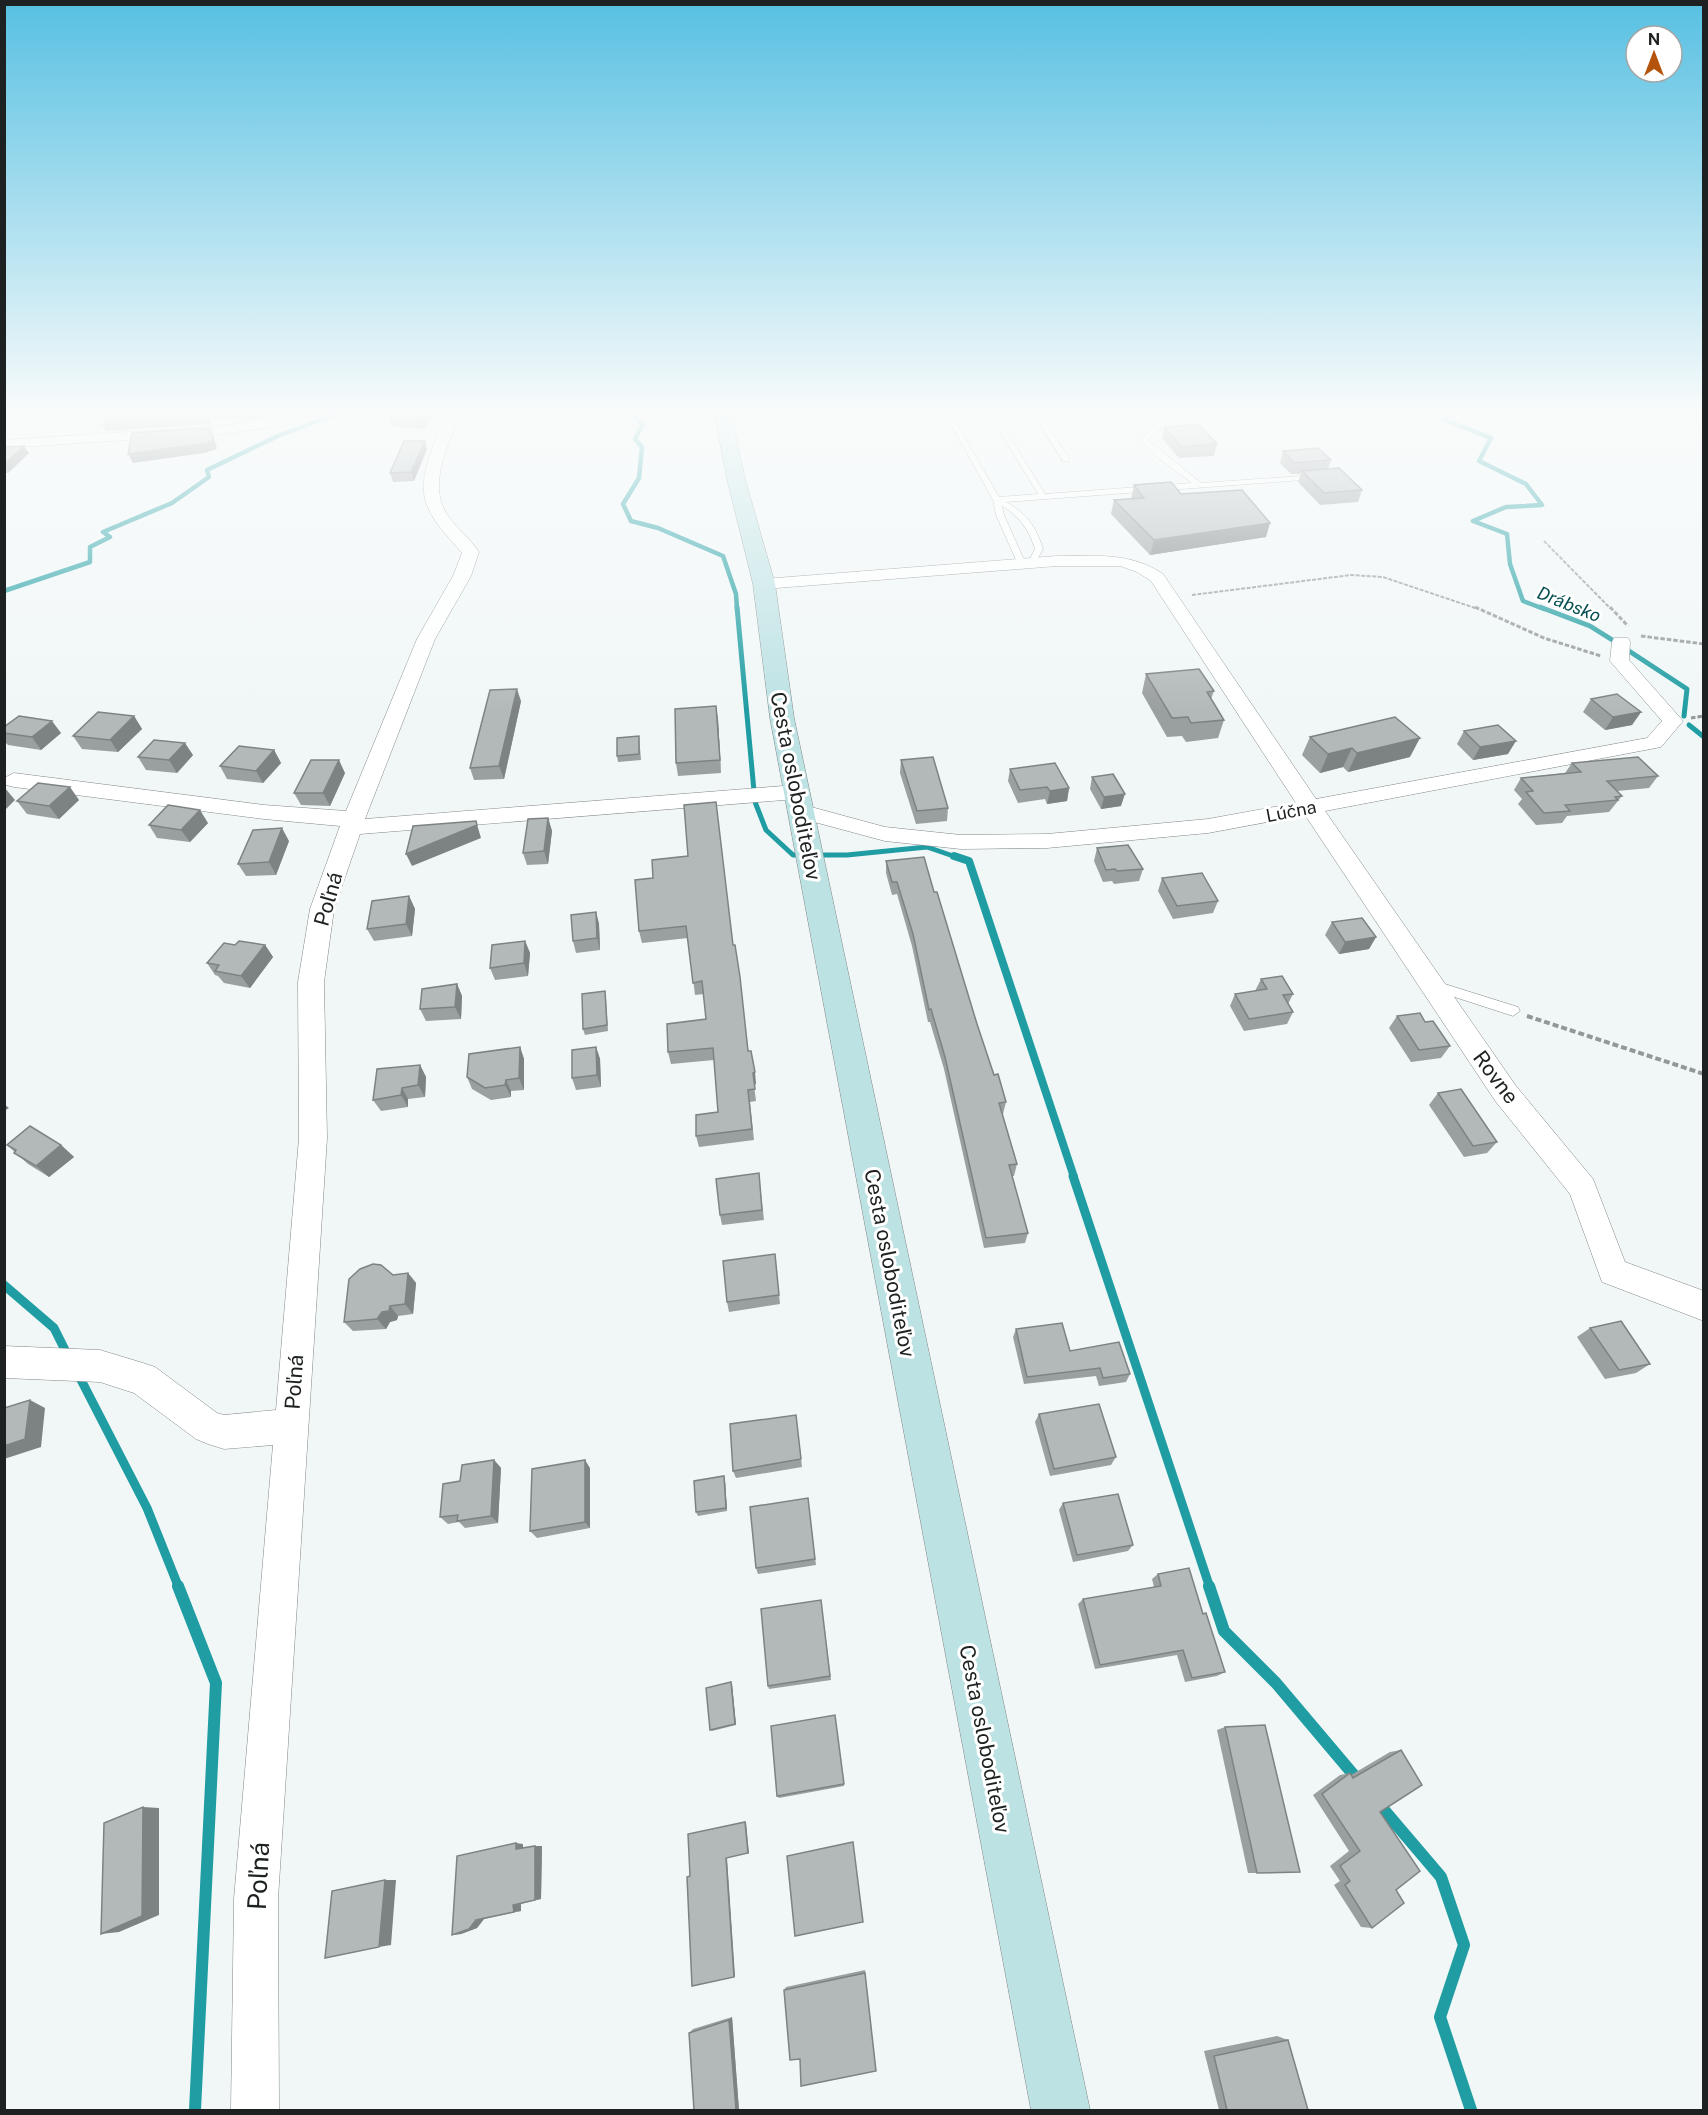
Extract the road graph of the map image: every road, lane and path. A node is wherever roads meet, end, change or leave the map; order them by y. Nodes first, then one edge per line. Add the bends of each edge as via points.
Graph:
1 (440, 514) edge
2 (745, 514) edge
3 (1000, 514) edge
4 (1020, 514) edge
5 (1544, 541) dead end
6 (1026, 562) junction
7 (764, 584) junction
8 (1173, 602) junction
9 (1704, 644) edge
10 (1626, 646) junction
11 (14, 780) dead end
12 (798, 801) junction
13 (1310, 807) junction
14 (353, 822) junction
15 (1430, 985) junction
16 (1513, 1011) joint
17 (1704, 1074) edge
18 (1704, 1306) edge
19 (4, 1362) edge
20 (291, 1426) junction
21 (255, 2110) edge
22 (1060, 2110) edge

1 - 14 street, Poľná via 471,552 462,576 426,639
2 - 7 main road, Cesta osloboditeľov
3 - 6 lane
4 - 6 lane via 1039,549
5 - 10 path
6 - 7 street, Rovne
6 - 8 street, Rovne via 1121,561 1143,568 1157,578
7 - 12 main road, Cesta osloboditeľov
8 - 10 path via 1195,594 1351,575 1383,577 1472,606 1544,638
8 - 13 street, Rovne
9 - 10 path
10 - 13 street, Lúčna via 1673,721 1654,743
11 - 14 street, Lúčna
12 - 13 street, Lúčna via 885,834 961,842 1047,841 1208,826
12 - 14 street, Lúčna
12 - 22 main road, Cesta osloboditeľov
13 - 15 street, Rovne
14 - 20 street, Poľná via 322,909 311,982 313,1138
15 - 16 lane
15 - 18 street, Rovne via 1506,1094 1583,1188 1613,1272
16 - 17 path
19 - 20 street, Poľná via 100,1366 143,1379 208,1427 224,1432
20 - 21 street, Poľná via 256,1899

